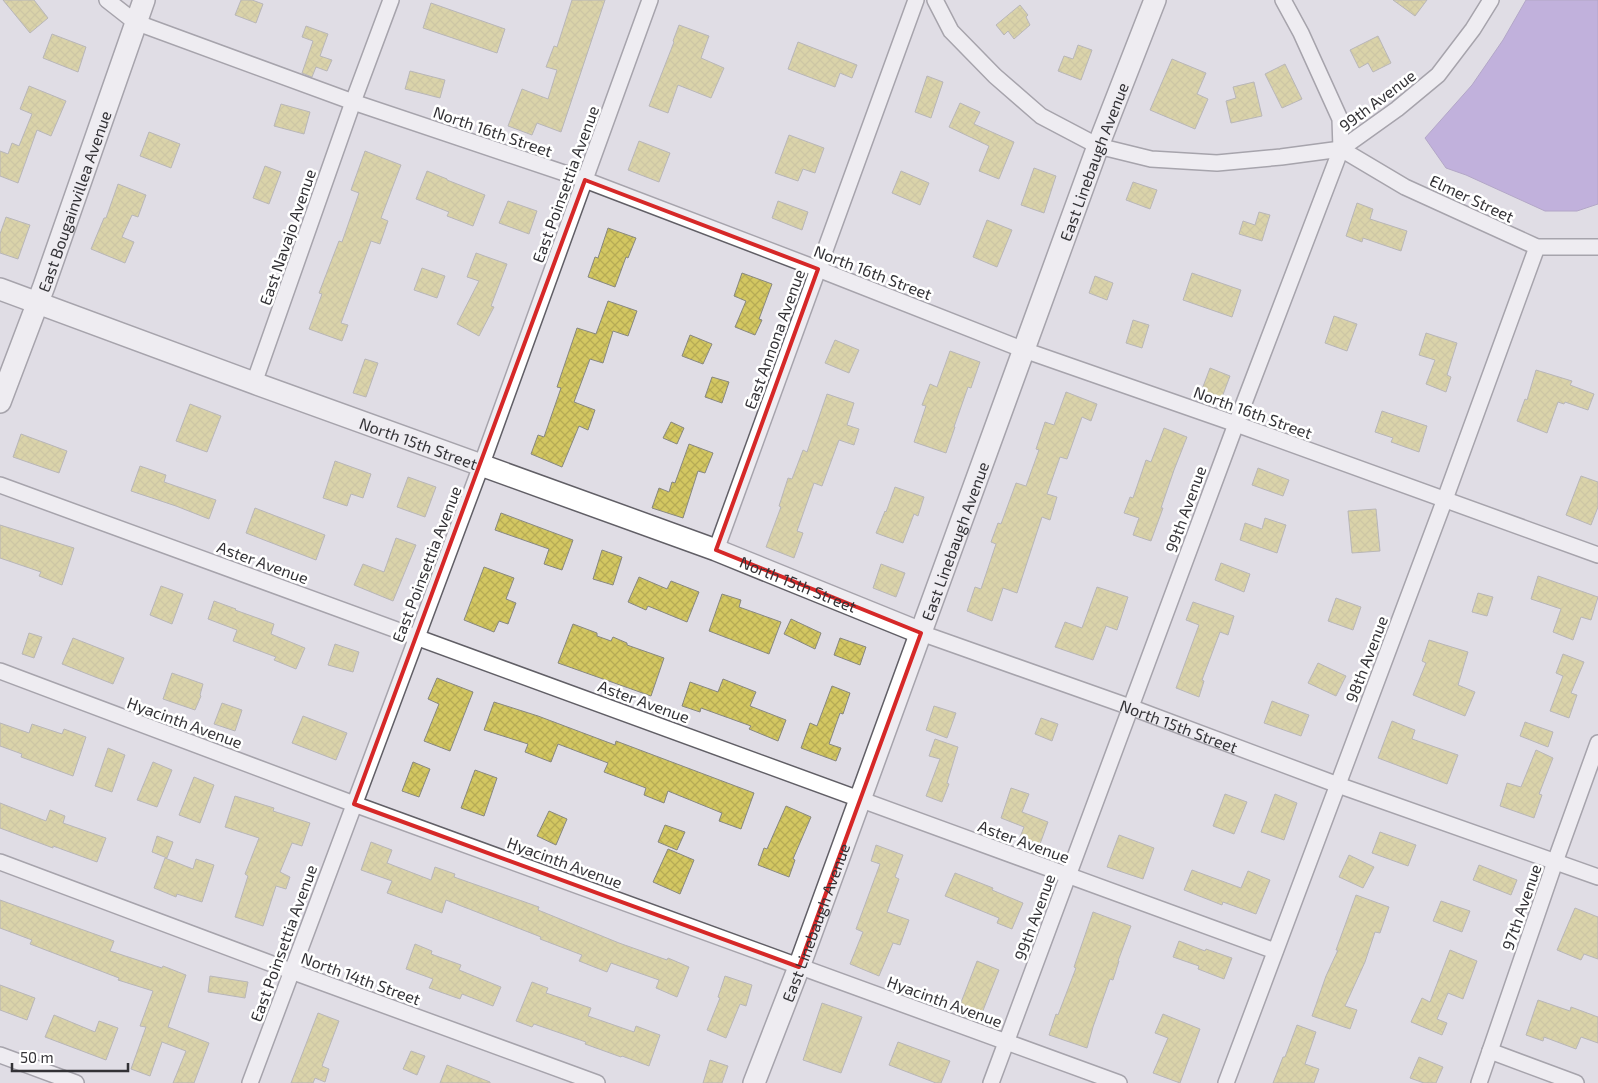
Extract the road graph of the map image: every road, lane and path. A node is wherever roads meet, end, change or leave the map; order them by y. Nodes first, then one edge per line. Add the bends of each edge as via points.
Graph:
1 (107, 0) edge
2 (144, 0) edge
3 (391, 0) edge
4 (650, 0) edge
5 (916, 0) edge
6 (934, 0) edge
7 (1155, 0) edge
8 (1283, 0) edge
9 (1491, 0) edge
10 (135, 22) junction
11 (353, 102) junction
12 (1098, 146) junction
13 (1341, 149) junction
14 (585, 180) junction
15 (1537, 247) junction
16 (1598, 247) edge
17 (818, 269) junction
18 (0, 289) edge
19 (38, 302) junction
20 (1024, 350) junction
21 (254, 383) junction
22 (0, 402) edge
23 (1236, 424) junction
24 (481, 466) junction
25 (0, 485) edge
26 (1445, 499) junction
27 (716, 550) junction
28 (1598, 555) edge
29 (921, 633) junction
30 (417, 636) junction
31 (0, 672) edge
32 (1130, 707) junction
33 (1598, 744) edge
34 (1338, 785) junction
35 (861, 799) junction
36 (354, 804) junction
37 (0, 862) edge
38 (1555, 862) junction
39 (1068, 876) junction
40 (1598, 877) edge
41 (1275, 951) junction
42 (800, 967) junction
43 (291, 971) junction
44 (1006, 1042) junction
45 (1490, 1051) junction
46 (0, 1055) edge
47 (76, 1083) edge
48 (250, 1083) edge
49 (597, 1083) edge
50 (754, 1083) edge
51 (991, 1083) edge
52 (1119, 1083) edge
53 (1226, 1083) edge
54 (1479, 1083) edge
55 (1576, 1083) edge

1 - 10 street, North 16th Street
2 - 10 street, East Bougainvillea Avenue
3 - 11 street, East Navajo Avenue
4 - 14 street, East Poinsettia Avenue
5 - 17 street, East Annona Avenue
6 - 12 street via 951,31 995,76 1040,116
7 - 12 street, East Linebaugh Avenue
8 - 13 street via 1340,119
9 - 13 street, 99th Avenue via 1438,75
10 - 11 street, North 16th Street
10 - 19 street, East Bougainvillea Avenue
11 - 14 street, North 16th Street
11 - 21 street, East Navajo Avenue
12 - 13 street via 1151,158 1217,162
12 - 20 street, East Linebaugh Avenue
13 - 15 street, Elmer Street via 1405,187
13 - 23 street, 99th Avenue
14 - 17 street, North 16th Street
14 - 24 street, East Poinsettia Avenue
15 - 16 street, Elmer Street
15 - 26 street, 98th Avenue
17 - 20 street, North 16th Street
17 - 27 street, East Annona Avenue
18 - 19 street, North 15th Street
19 - 21 street, North 15th Street
19 - 22 street, East Bougainvillea Avenue
20 - 23 street, North 16th Street
20 - 29 street, East Linebaugh Avenue
21 - 24 street, North 15th Street
23 - 26 street, North 16th Street
23 - 32 street, 99th Avenue
24 - 27 street, North 15th Street
24 - 30 street, East Poinsettia Avenue
25 - 30 street, Aster Avenue
26 - 28 street, North 16th Street
26 - 34 street, 98th Avenue
27 - 29 street, North 15th Street
29 - 32 street, North 15th Street
29 - 35 street, East Linebaugh Avenue
30 - 35 street, Aster Avenue
30 - 36 street, East Poinsettia Avenue
31 - 36 street, Hyacinth Avenue
32 - 34 street, North 15th Street
32 - 39 street, 99th Avenue
33 - 38 street, 97th Avenue
34 - 38 street, North 15th Street
34 - 41 street, 98th Avenue
35 - 39 street, Aster Avenue
35 - 42 street, East Linebaugh Avenue
36 - 42 street, Hyacinth Avenue
36 - 43 street, East Poinsettia Avenue
37 - 43 street, North 14th Street
38 - 40 street, North 15th Street
38 - 45 street, 97th Avenue
39 - 41 street, Aster Avenue
39 - 44 street, 99th Avenue
41 - 53 street, 98th Avenue
42 - 44 street, Hyacinth Avenue
42 - 50 street, East Linebaugh Avenue
43 - 48 street, East Poinsettia Avenue
43 - 49 street, North 14th Street
44 - 51 street, 99th Avenue
44 - 52 street, Hyacinth Avenue
45 - 54 street, 97th Avenue
45 - 55 street
46 - 47 street

